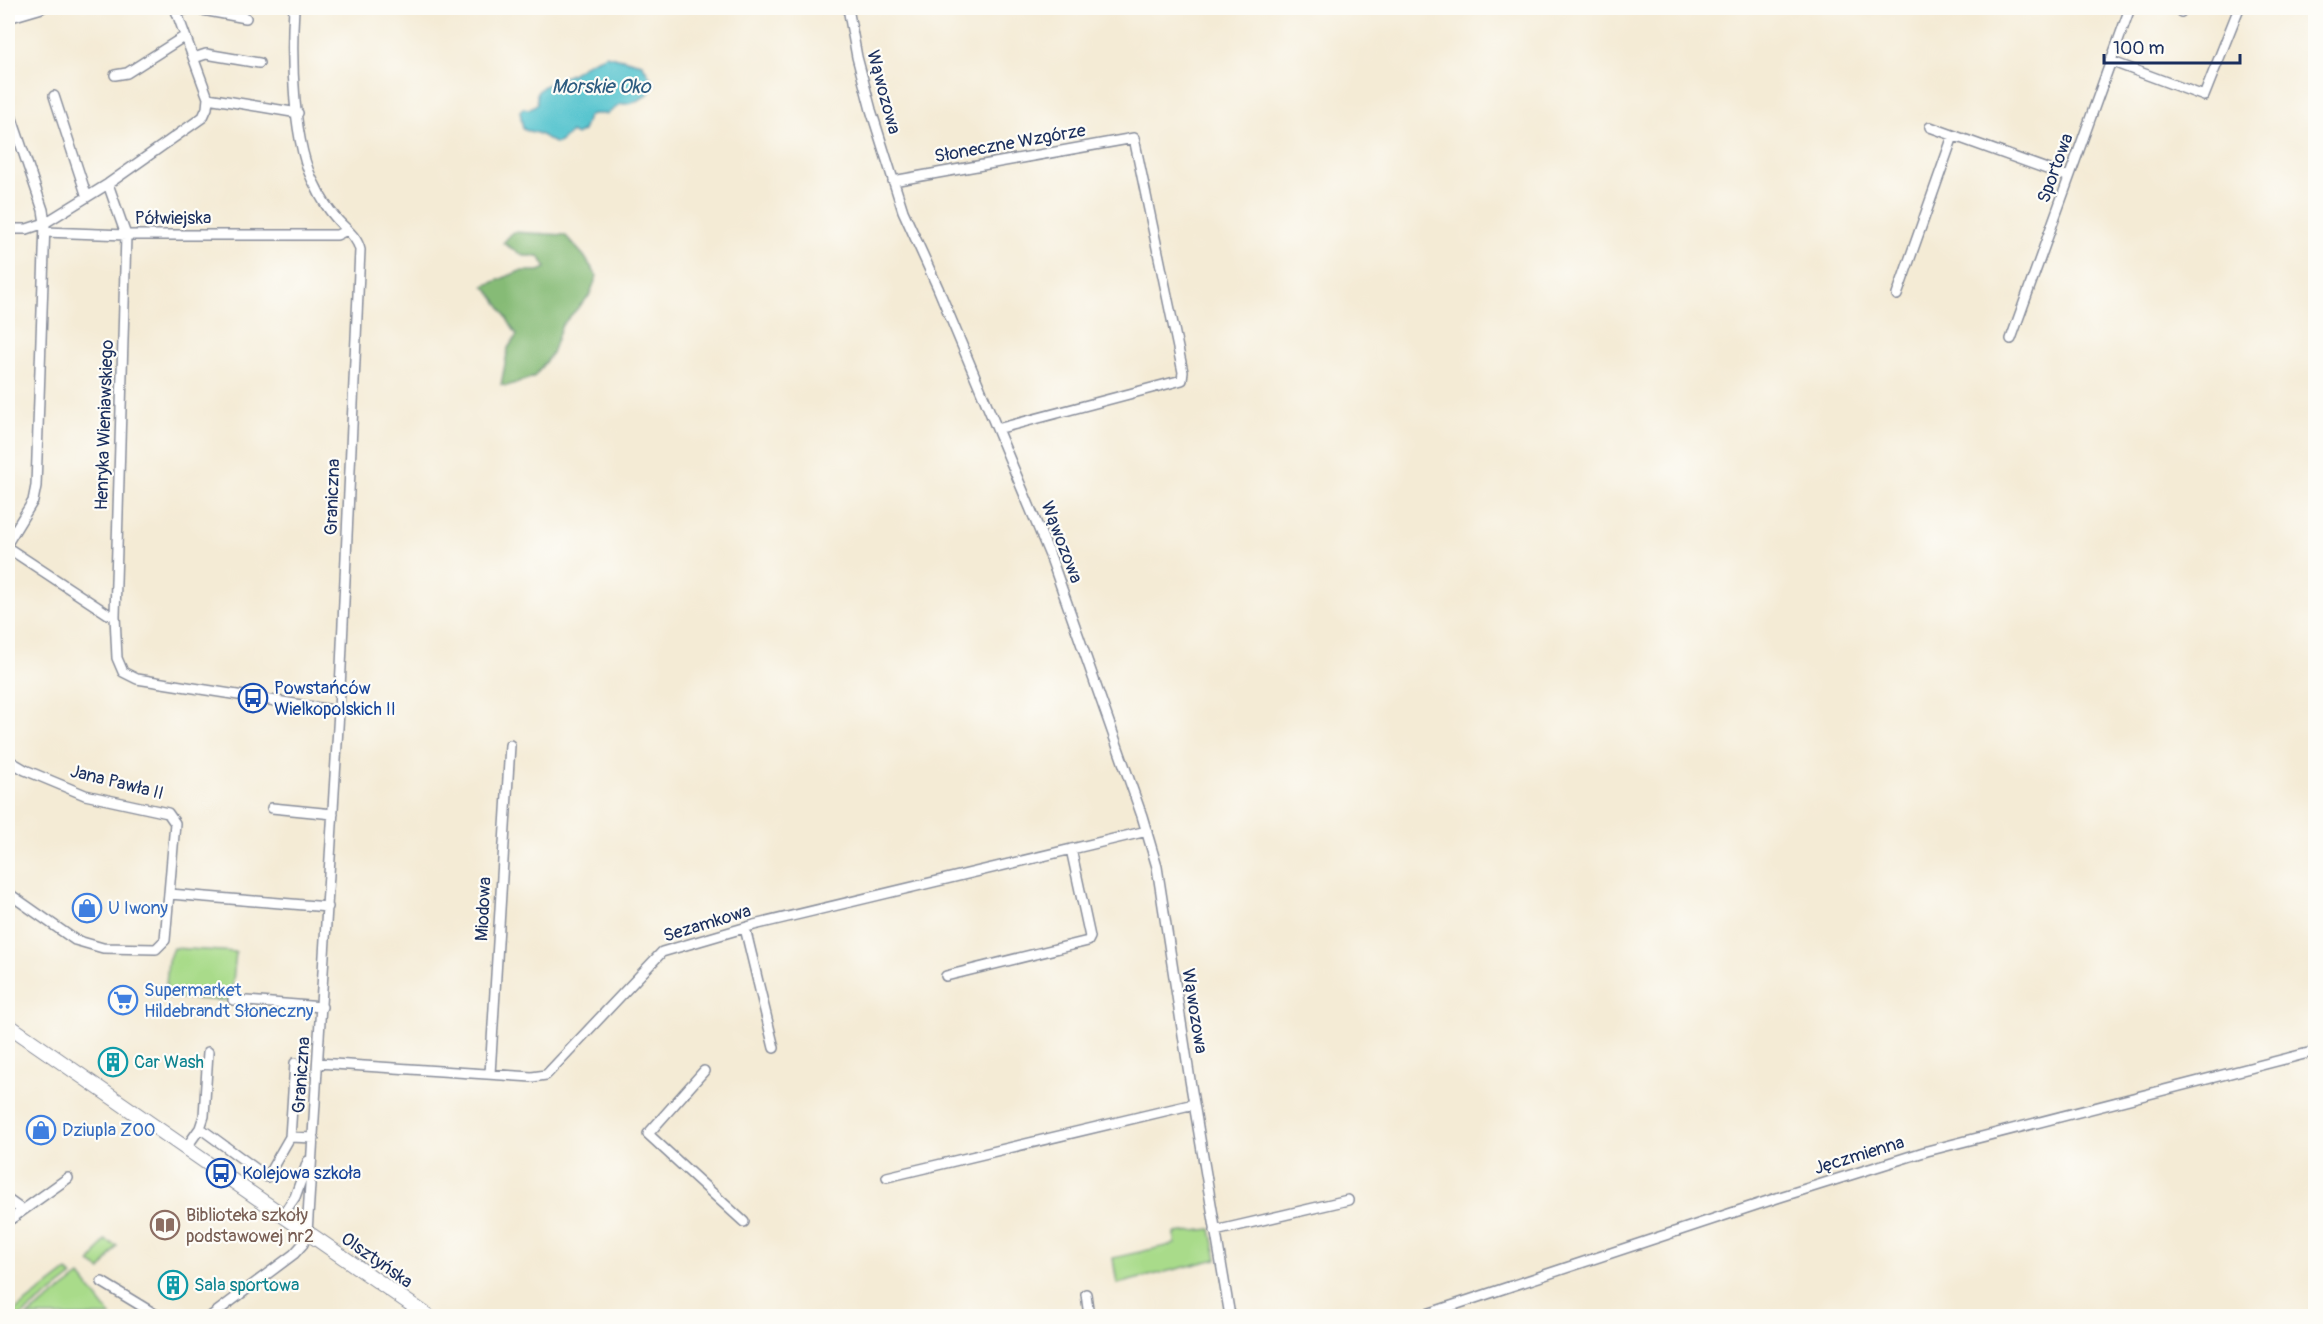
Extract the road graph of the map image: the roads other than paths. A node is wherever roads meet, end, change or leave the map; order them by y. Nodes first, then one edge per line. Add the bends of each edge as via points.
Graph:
1 (42, 8) edge
2 (294, 8) edge
3 (848, 8) edge
4 (2130, 8) edge
5 (2239, 8) edge
6 (176, 9) edge
7 (8, 18) edge
8 (246, 18) dead end
9 (185, 36) junction
10 (194, 58) junction
11 (2110, 61) junction
12 (259, 63) dead end
13 (115, 75) dead end
14 (54, 96) dead end
15 (208, 98) junction
16 (8, 107) edge
17 (298, 112) junction
18 (1930, 127) dead end
19 (1953, 136) junction
20 (2069, 177) junction
21 (893, 181) junction
22 (108, 183) junction
23 (87, 197) junction
24 (45, 228) junction
25 (8, 229) edge
26 (348, 230) junction
27 (126, 235) junction
28 (1897, 295) dead end
29 (2011, 339) dead end
30 (997, 429) junction
31 (8, 542) edge
32 (8, 548) edge
33 (115, 616) junction
34 (339, 711) junction
35 (510, 745) dead end
36 (8, 760) edge
37 (272, 808) dead end
38 (333, 814) junction
39 (1147, 831) junction
40 (1071, 849) junction
41 (8, 893) edge
42 (170, 894) junction
43 (328, 907) junction
44 (744, 928) junction
45 (946, 976) dead end
46 (233, 1000) dead end
47 (322, 1007) junction
48 (8, 1025) edge
49 (774, 1048) dead end
50 (2316, 1051) edge
51 (208, 1052) dead end
52 (295, 1063) dead end
53 (318, 1063) junction
54 (704, 1071) dead end
55 (490, 1074) junction
56 (1194, 1104) junction
57 (200, 1128) junction
58 (290, 1137) junction
59 (314, 1141) junction
60 (186, 1148) junction
61 (887, 1176) dead end
62 (68, 1178) dead end
63 (8, 1200) edge
64 (1348, 1200) dead end
65 (22, 1210) junction
66 (282, 1216) junction
67 (8, 1221) edge
68 (744, 1222) dead end
69 (1215, 1231) junction
70 (307, 1233) junction
71 (102, 1282) dead end
72 (1086, 1294) dead end
73 (158, 1317) edge
74 (211, 1317) edge
75 (428, 1317) edge
76 (1089, 1317) edge
77 (1230, 1317) edge
78 (1421, 1317) edge

1 - 7 street
2 - 17 street, Graniczna via 292,35
3 - 21 street, Wąwozowa via 857,57
4 - 11 street, Sportowa
5 - 11 street via 2204,96
6 - 8 street via 192,8
6 - 9 street
9 - 10 street
9 - 13 street via 127,73
10 - 12 street via 206,54
10 - 15 street
11 - 20 street, Sportowa
14 - 23 street
15 - 17 street
15 - 22 street via 203,117 196,123
16 - 24 street via 43,210
17 - 26 street, Graniczna via 302,157 314,185
18 - 19 street
19 - 20 street
19 - 28 street
20 - 29 street, Sportowa
21 - 30 street, Wąwozowa
21 - 30 street, Słoneczne Wzgórze via 1134,138 1182,380
22 - 23 street
22 - 27 street
23 - 24 street
24 - 25 street, Półwiejska
24 - 27 street, Półwiejska
24 - 31 street via 36,486 33,501
26 - 27 street, Półwiejska via 338,235
26 - 34 street, Graniczna via 360,250
27 - 33 street, Henryka Wieniawskiego
30 - 39 street, Wąwozowa via 1051,558
32 - 33 street
33 - 34 street, Henryka Wieniawskiego via 117,658 123,672 137,679
34 - 38 street, Graniczna
35 - 55 street, Miodowa
36 - 42 street, Jana Pawła II via 85,795 168,813 175,823
37 - 38 street
38 - 43 street, Graniczna
39 - 40 street, Sezamkowa
39 - 56 street, Wąwozowa via 1157,867
40 - 44 street, Sezamkowa
40 - 45 street via 1088,941
41 - 42 street, Jana Pawła II via 75,940 103,948 156,949 165,940
42 - 43 street
43 - 47 street, Graniczna
44 - 49 street
44 - 55 street, Sezamkowa via 662,952 546,1075
46 - 47 street
47 - 53 street, Graniczna
48 - 60 street, Olsztyńska
50 - 78 street, Jęczmienna via 1927,1151
51 - 57 street
52 - 58 street
53 - 55 street, Sezamkowa
53 - 59 street, Graniczna
54 - 68 street via 648,1134
56 - 61 street
56 - 69 street, Wąwozowa
57 - 58 street via 267,1177
57 - 60 street
58 - 59 street
59 - 66 street, Graniczna via 295,1197
59 - 70 street, Graniczna
60 - 66 street, Olsztyńska
62 - 65 street
63 - 65 street
64 - 69 street
65 - 67 street
66 - 70 street, Olsztyńska
69 - 77 street, Wąwozowa
70 - 74 street via 294,1254
70 - 75 street, Olsztyńska
71 - 73 street
72 - 76 street

